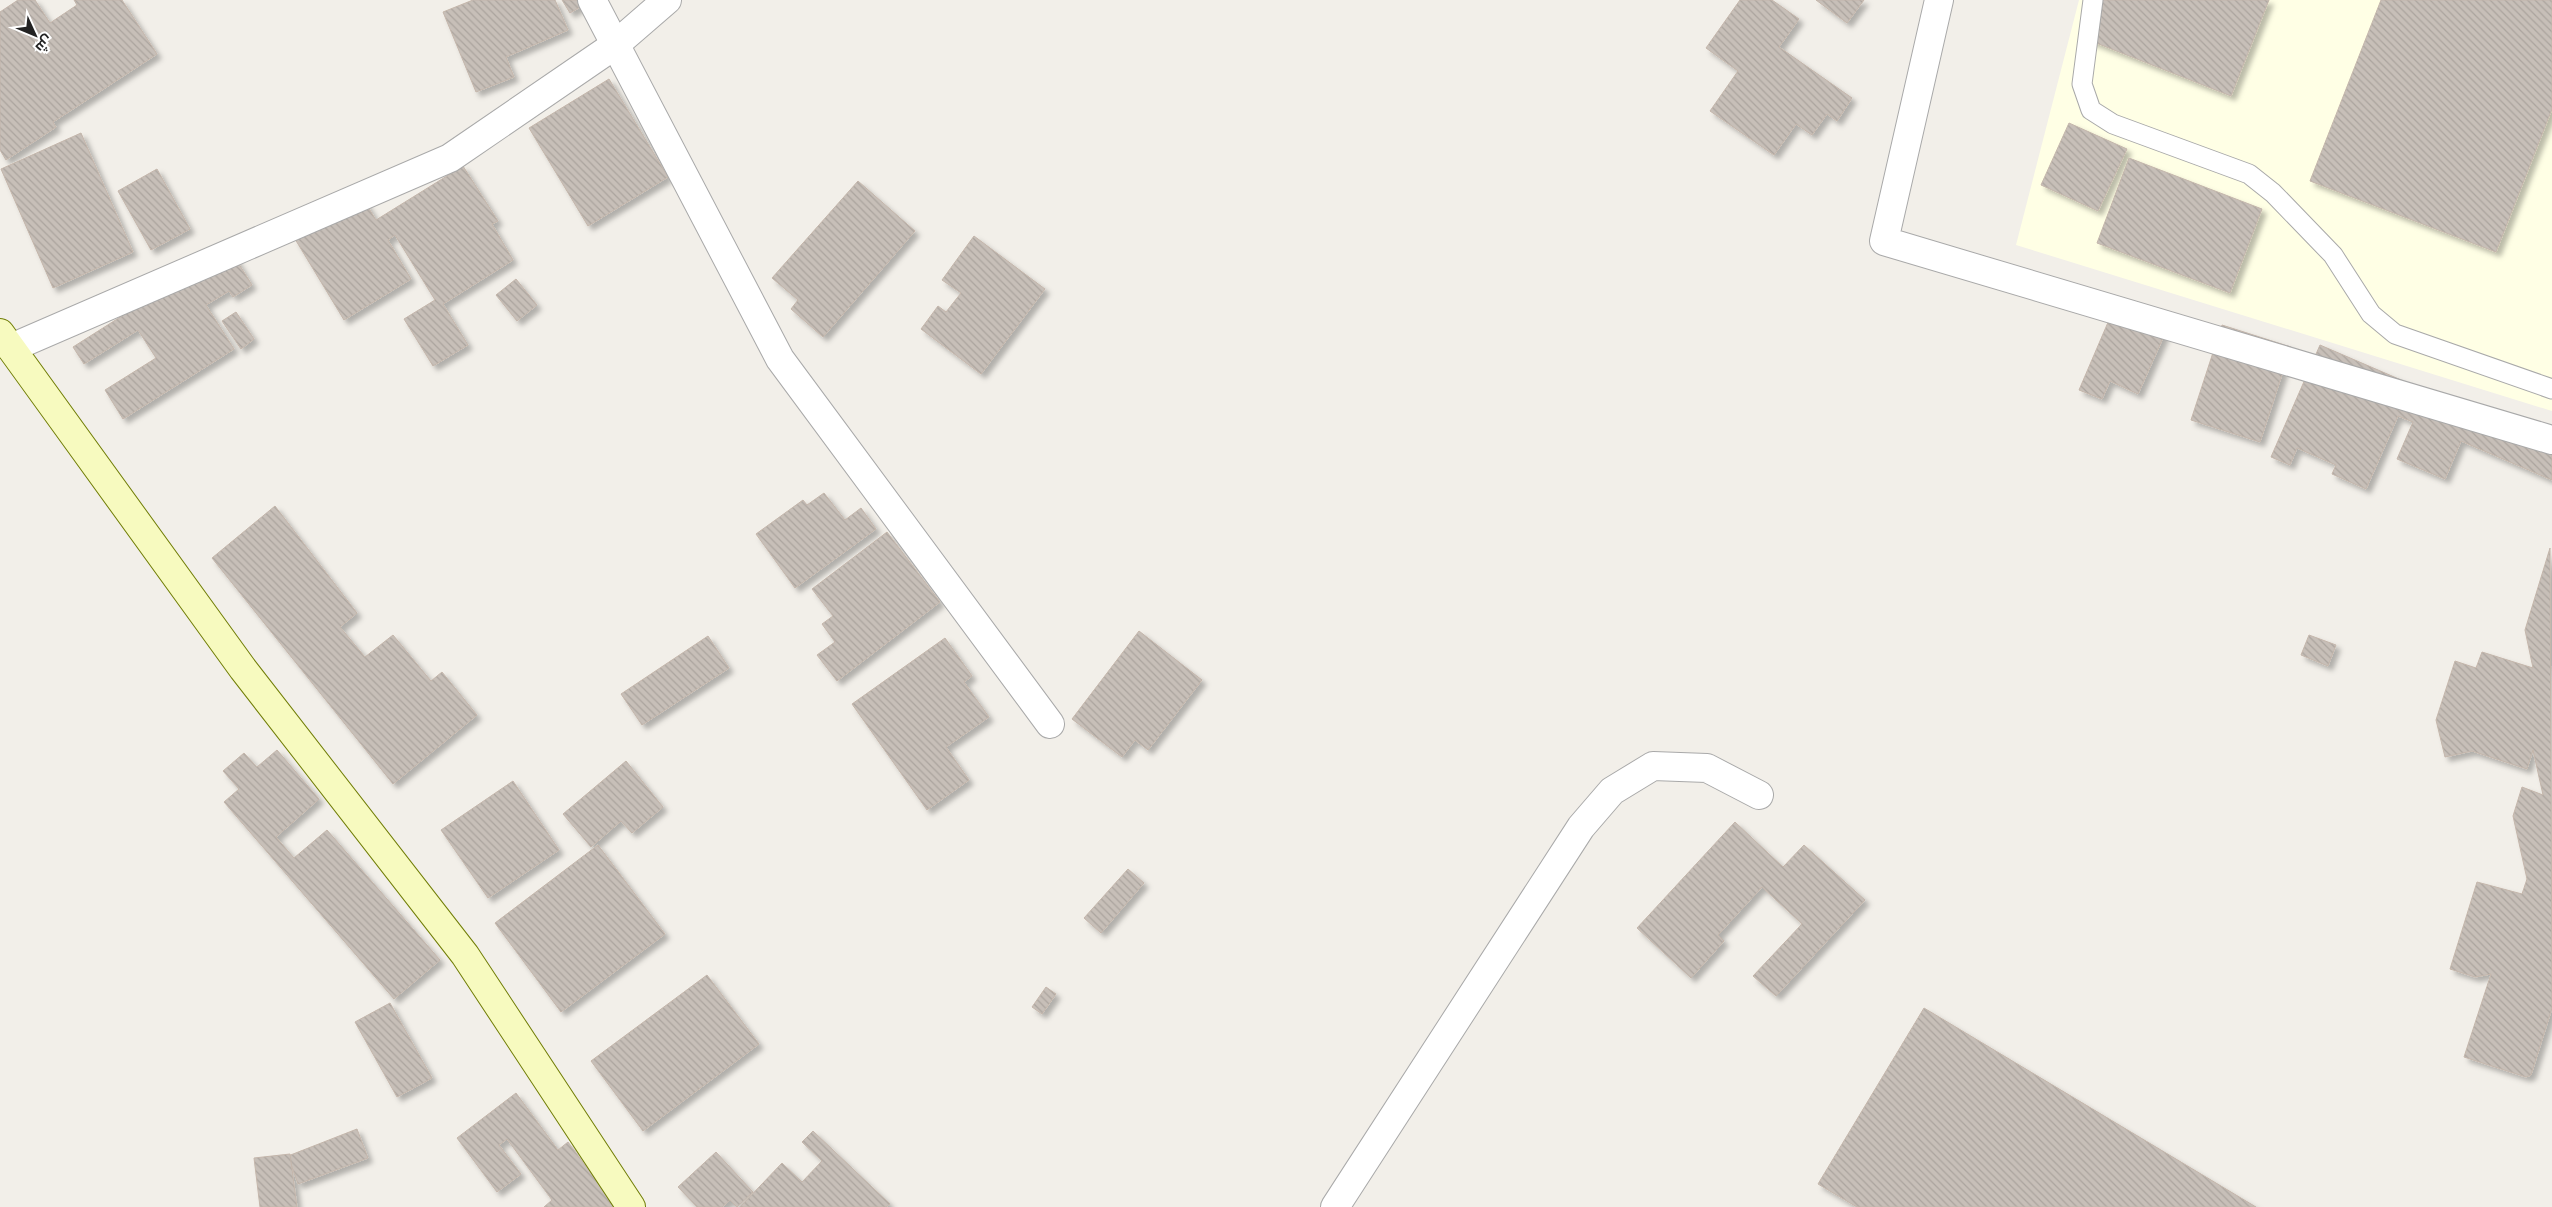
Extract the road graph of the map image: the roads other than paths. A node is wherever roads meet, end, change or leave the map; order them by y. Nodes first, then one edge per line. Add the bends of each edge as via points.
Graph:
1 (592, 0) edge
2 (667, 0) edge
3 (1939, 0) edge
4 (2093, 0) edge
5 (615, 45) junction
6 (5, 340) edge
7 (2552, 389) edge
8 (2552, 440) edge
9 (1050, 724) dead end
10 (1759, 796) dead end
11 (631, 1207) edge
12 (1335, 1207) edge

1 - 5 street
2 - 5 street
3 - 8 street via 1884,242
4 - 7 lane via 2082,84 2091,110 2113,124 2249,174 2333,255 2371,314 2395,334
5 - 6 street via 450,158
5 - 9 street via 780,359
6 - 11 street via 243,669 465,955
10 - 12 street via 1707,768 1653,766 1612,791 1581,826

